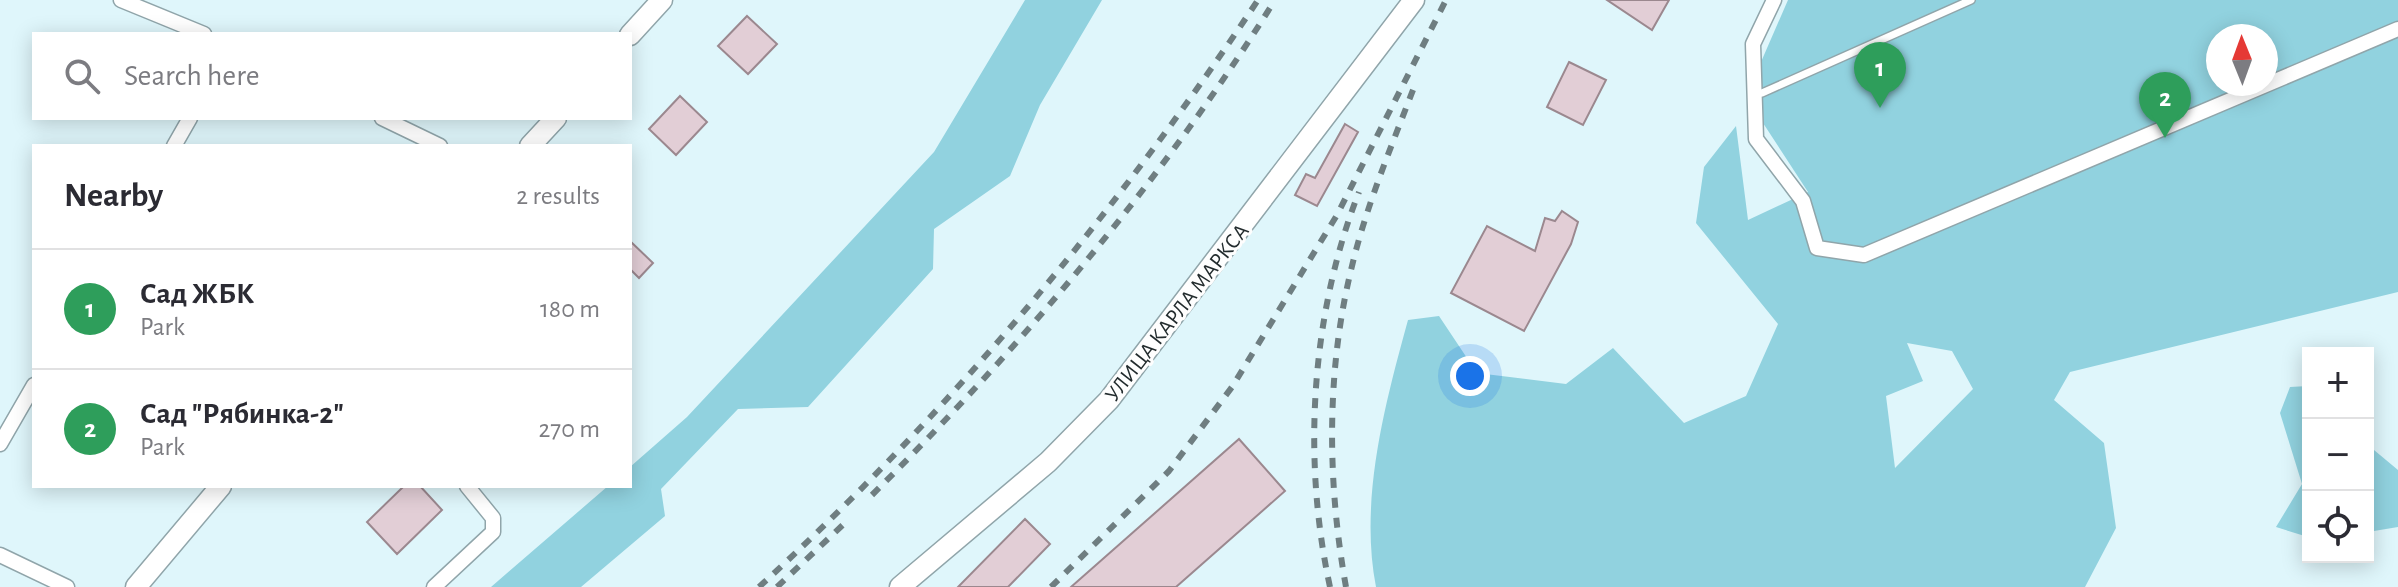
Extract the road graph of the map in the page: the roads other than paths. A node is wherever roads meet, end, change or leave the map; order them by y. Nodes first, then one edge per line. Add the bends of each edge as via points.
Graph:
1 (121, 0) edge
2 (662, 0) edge
3 (1414, 0) edge
4 (1774, 0) edge
5 (1971, 0) edge
6 (2398, 29) edge
7 (199, 32) edge
8 (632, 33) edge
9 (1762, 93) dead end
10 (189, 120) edge
11 (386, 120) edge
12 (554, 120) edge
13 (175, 144) edge
14 (436, 144) edge
15 (532, 144) edge
16 (32, 388) edge
17 (0, 444) edge
18 (219, 488) edge
19 (469, 488) edge
20 (0, 555) edge
21 (137, 586) edge
22 (67, 587) edge
23 (434, 587) edge
24 (900, 587) edge

1 - 7 street
2 - 8 main road
3 - 24 main road, УЛИЦА КАРЛА МАРКСА via 1109,400 1048,462
4 - 6 street via 1753,44 1756,139 1803,201 1817,248 1864,255
5 - 9 lane
10 - 13 street
11 - 14 street
12 - 15 main road
16 - 17 street
18 - 21 main road
19 - 23 street via 493,518 493,532
20 - 22 street

